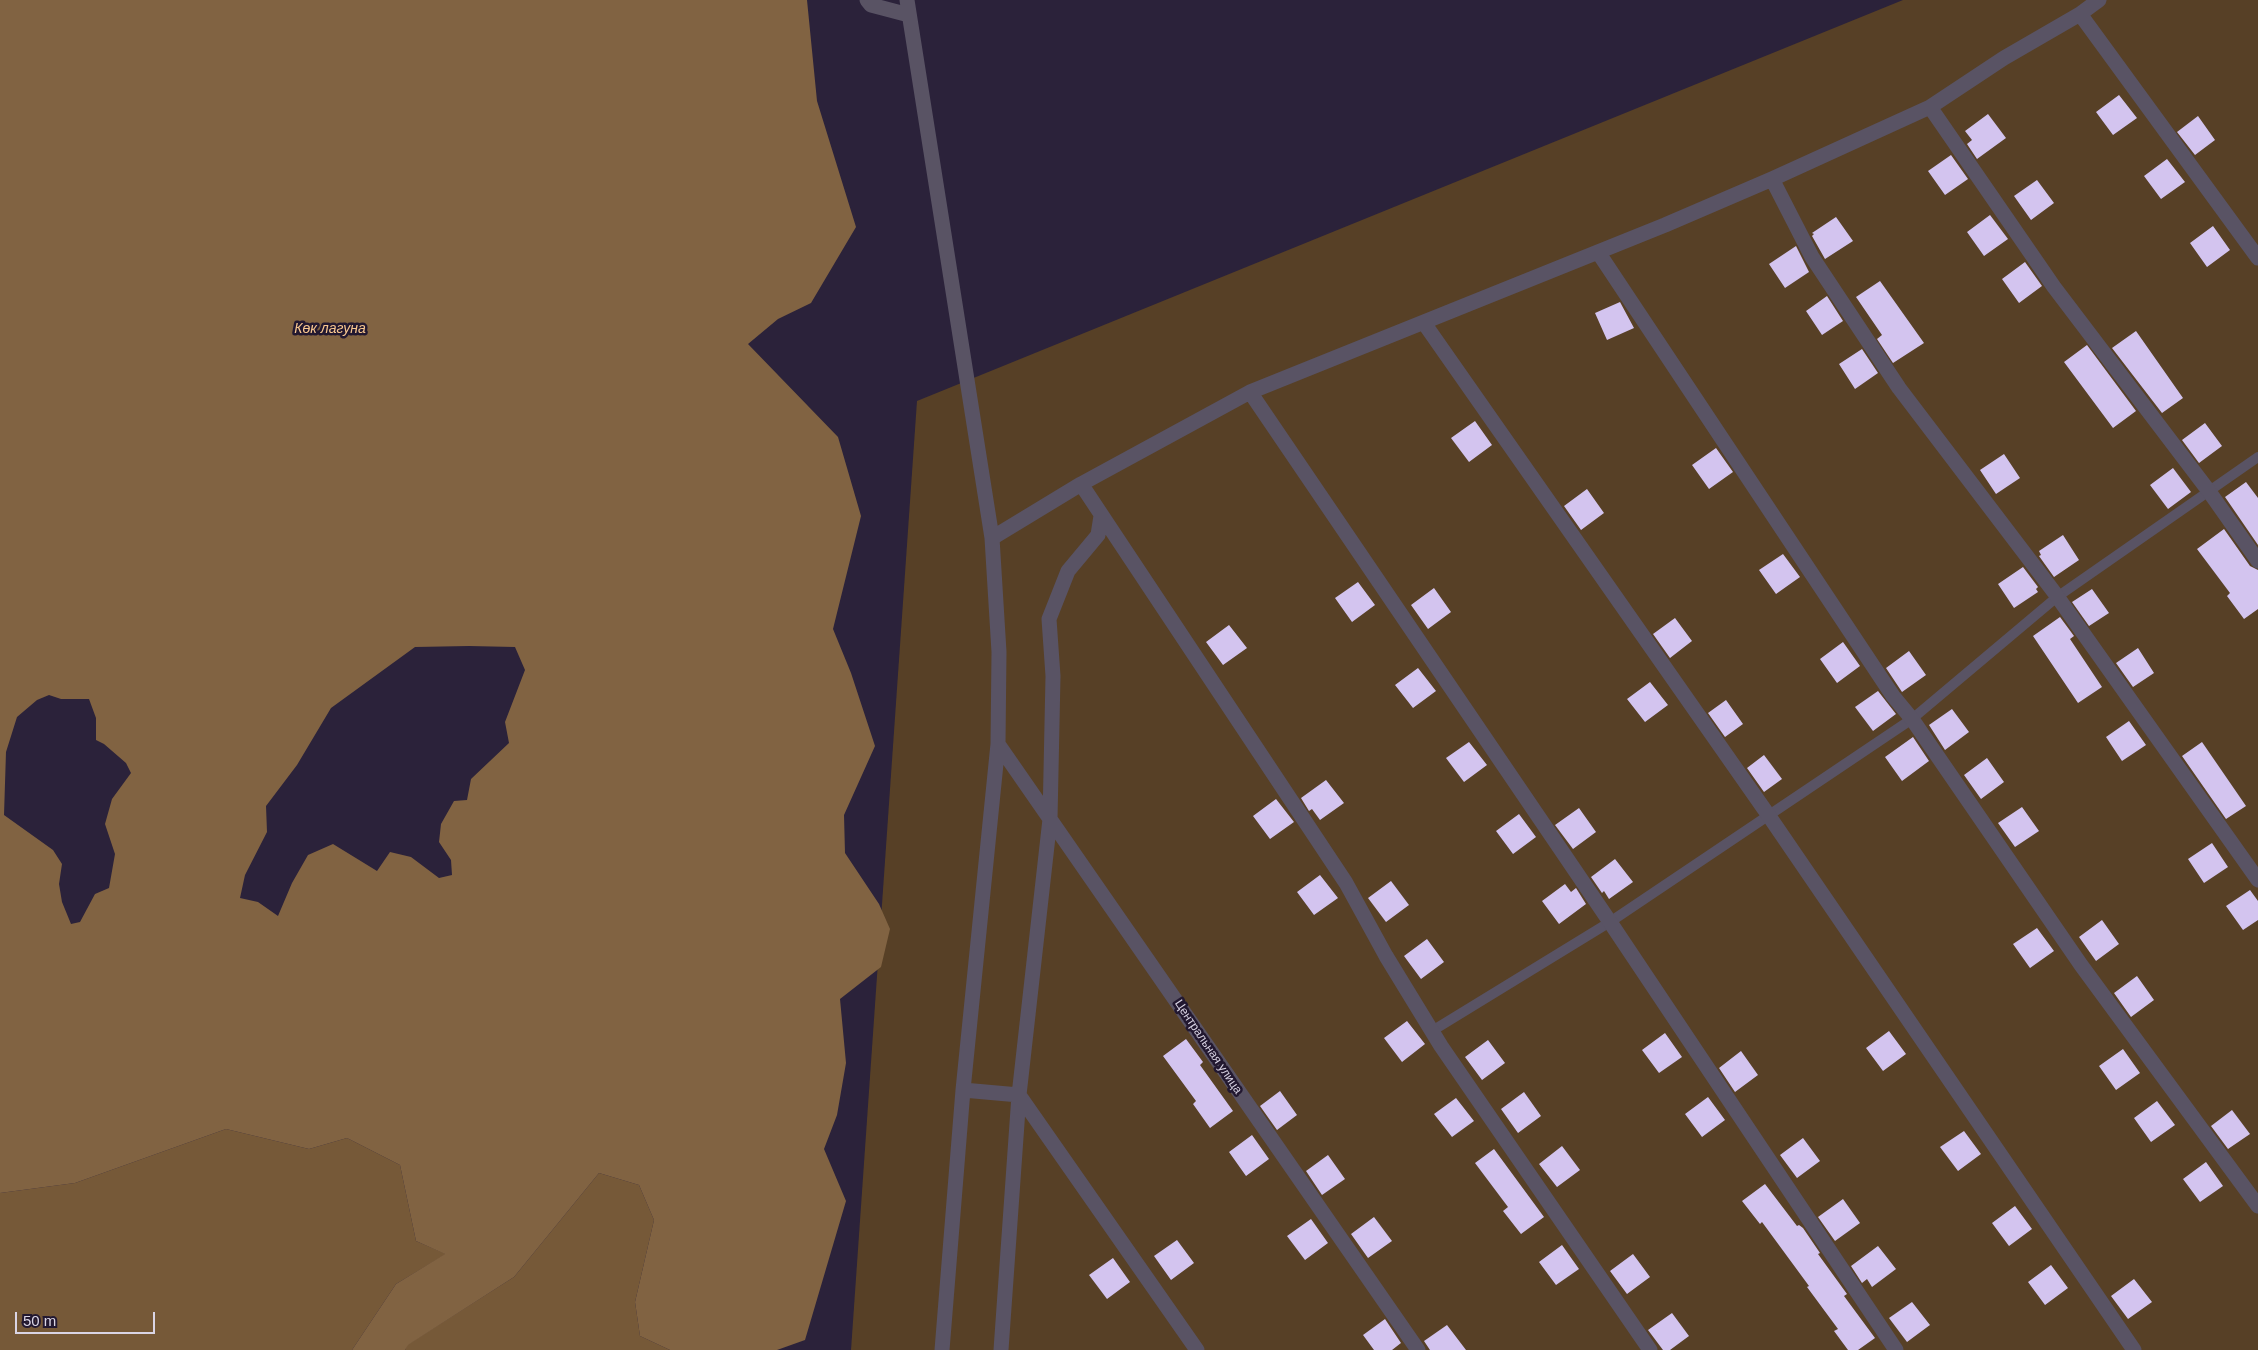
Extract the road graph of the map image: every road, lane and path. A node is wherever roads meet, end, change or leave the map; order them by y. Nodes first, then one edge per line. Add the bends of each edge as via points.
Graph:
1 (867, 0) edge
2 (907, 0) edge
3 (2098, 0) edge
4 (2080, 14) junction
5 (909, 15) junction
6 (1930, 107) junction
7 (1772, 179) junction
8 (1598, 252) junction
9 (2258, 258) edge
10 (1424, 323) junction
11 (1250, 392) junction
12 (2258, 457) edge
13 (1081, 484) junction
14 (2208, 490) junction
15 (1101, 516) junction
16 (992, 538) junction
17 (2258, 561) edge
18 (2057, 597) junction
19 (1912, 719) junction
20 (998, 744) junction
21 (1769, 816) junction
22 (1050, 819) junction
23 (2258, 880) edge
24 (1610, 922) junction
25 (1432, 1031) junction
26 (964, 1090) junction
27 (1019, 1095) junction
28 (2258, 1206) edge
29 (942, 1350) edge
30 (1001, 1350) edge
31 (1197, 1350) edge
32 (1418, 1350) edge
33 (1650, 1350) edge
34 (1896, 1350) edge
35 (2134, 1350) edge

1 - 5 street via 871,5
2 - 5 street
3 - 4 street
4 - 6 street via 2004,58
4 - 9 street
5 - 16 street
6 - 7 street
6 - 14 street via 2054,287
7 - 8 street
7 - 18 street via 1812,257 1899,388
8 - 10 street
8 - 19 street via 1893,696
10 - 11 street
10 - 21 street
11 - 13 street
11 - 24 street
12 - 14 lane
13 - 15 street
13 - 16 street
14 - 17 street
14 - 18 lane
15 - 22 street via 1098,535 1068,571 1049,620 1053,676
15 - 25 street via 1346,883
16 - 20 street via 998,652
18 - 19 lane
18 - 23 street
19 - 21 lane
19 - 28 street via 2081,965
20 - 22 street, Центральная улица
20 - 26 street
21 - 24 lane
21 - 35 street
22 - 27 street
22 - 32 street, Центральная улица
24 - 25 lane
24 - 34 street
25 - 33 street
26 - 27 street
26 - 29 street
27 - 30 street
27 - 31 street

